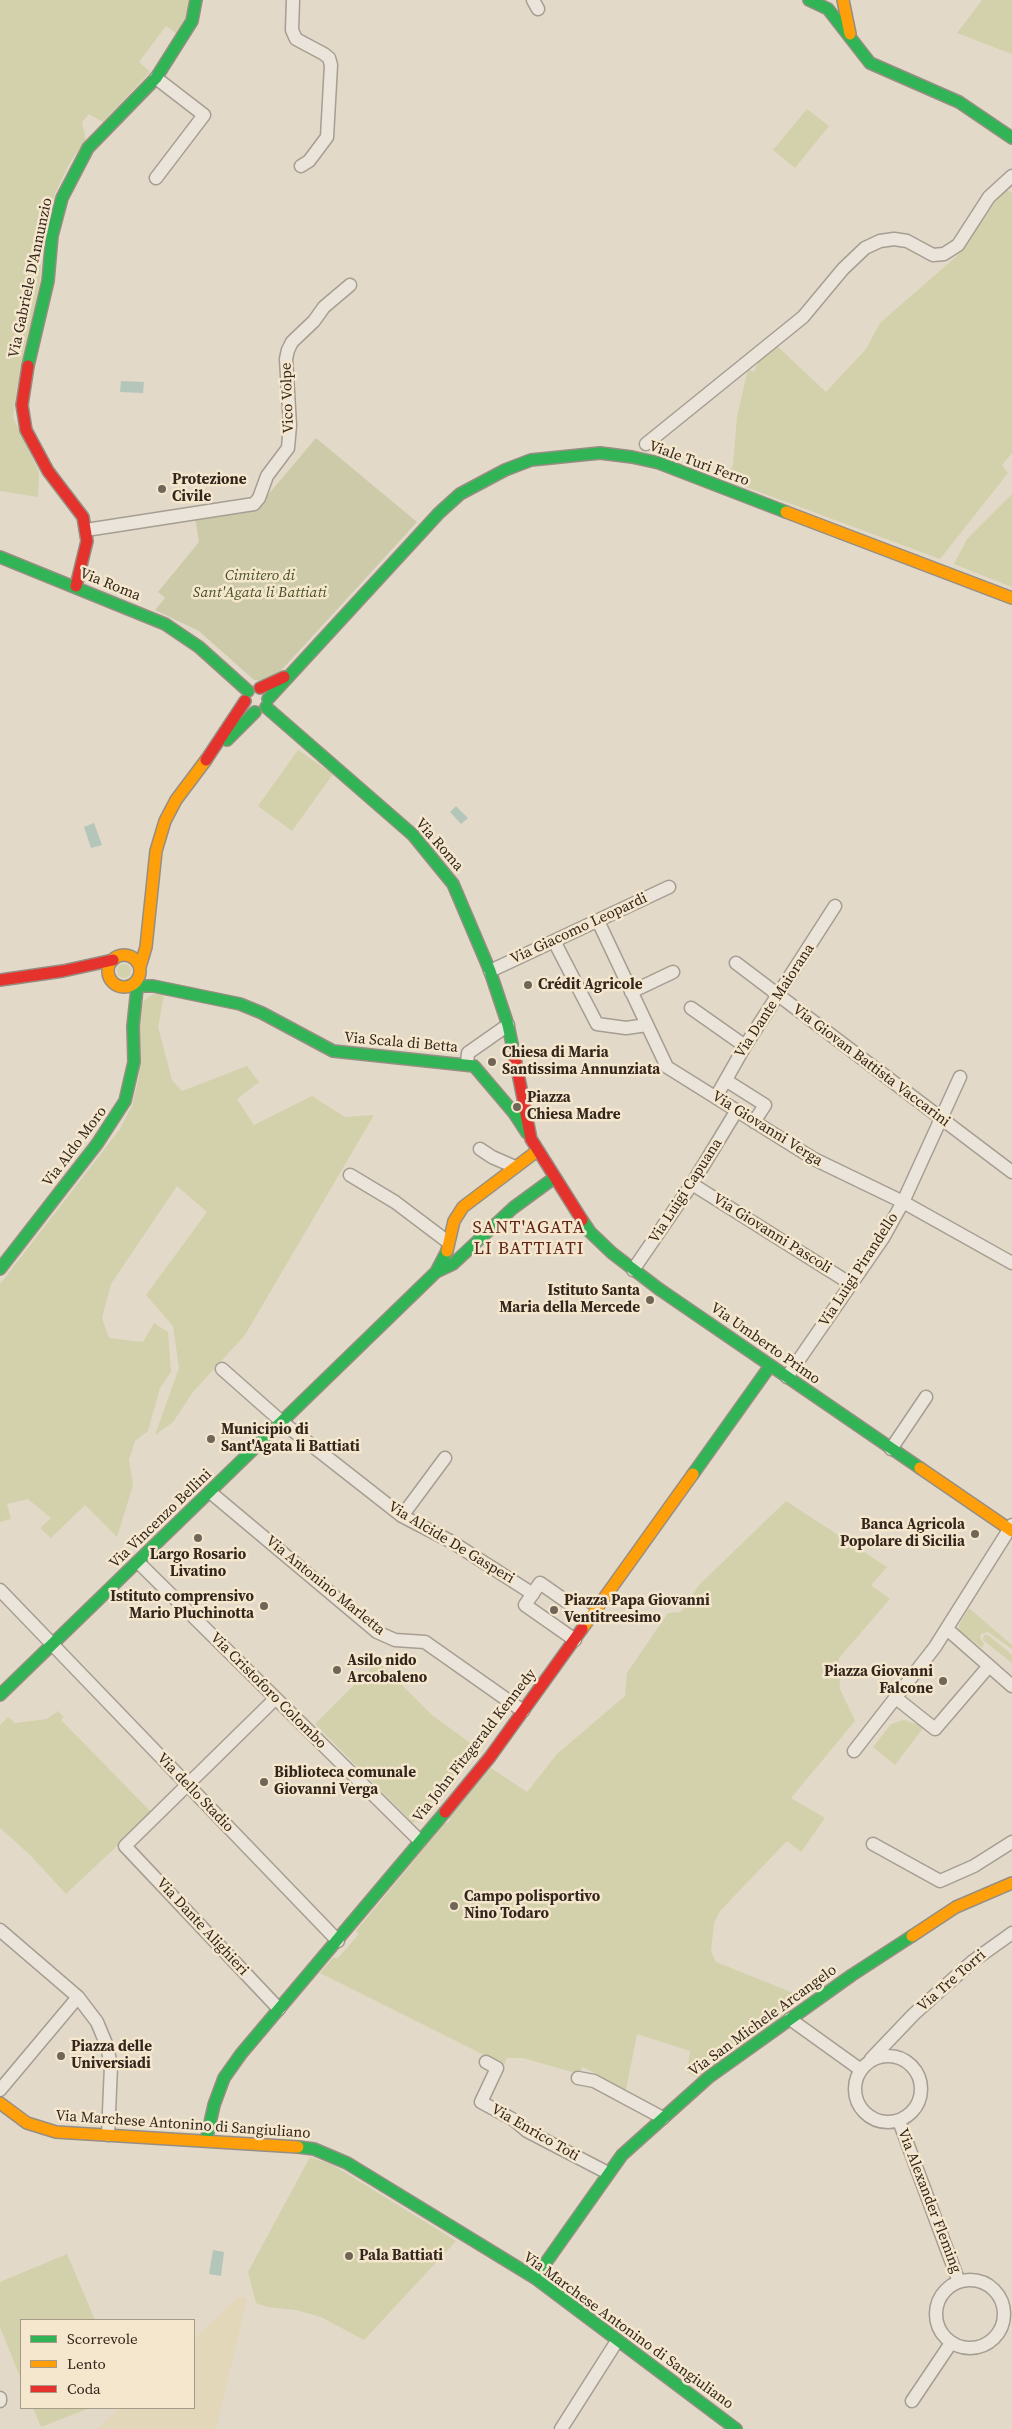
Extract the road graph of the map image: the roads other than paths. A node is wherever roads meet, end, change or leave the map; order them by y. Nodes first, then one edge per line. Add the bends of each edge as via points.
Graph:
1 (196, 0) edge
2 (293, 0) edge
3 (809, 0) edge
4 (843, 0) edge
5 (853, 43) junction
6 (156, 78) junction
7 (1012, 138) edge
8 (302, 166) dead end
9 (1012, 176) edge
10 (156, 178) dead end
11 (350, 285) dead end
12 (646, 444) dead end
13 (86, 530) junction
14 (0, 556) edge
15 (76, 586) junction
16 (1012, 598) edge
17 (292, 672) junction
18 (260, 688) junction
19 (246, 696) junction
20 (267, 703) junction
21 (255, 712) junction
22 (207, 759) junction
23 (669, 887) dead end
24 (835, 906) dead end
25 (598, 921) junction
26 (146, 930) junction
27 (554, 941) junction
28 (126, 955) junction
29 (113, 960) junction
30 (736, 963) dead end
31 (140, 967) junction
32 (63, 971) junction
33 (490, 972) junction
34 (673, 972) dead end
35 (0, 980) edge
36 (126, 983) junction
37 (153, 986) junction
38 (631, 992) junction
39 (778, 996) junction
40 (135, 1008) junction
41 (691, 1008) dead end
42 (508, 1024) junction
43 (647, 1025) junction
44 (133, 1026) junction
45 (745, 1046) junction
46 (470, 1065) junction
47 (960, 1077) dead end
48 (727, 1081) junction
49 (716, 1097) junction
50 (737, 1110) junction
51 (941, 1118) junction
52 (754, 1122) junction
53 (534, 1145) junction
54 (480, 1149) dead end
55 (515, 1167) junction
56 (1010, 1167) edge
57 (350, 1175) dead end
58 (554, 1178) junction
59 (692, 1184) junction
60 (903, 1202) junction
61 (447, 1244) junction
62 (459, 1259) junction
63 (1012, 1263) edge
64 (0, 1269) edge
65 (633, 1270) junction
66 (436, 1272) junction
67 (851, 1284) junction
68 (770, 1366) junction
69 (222, 1369) dead end
70 (787, 1377) junction
71 (926, 1398) dead end
72 (282, 1422) junction
73 (891, 1449) junction
74 (446, 1458) dead end
75 (210, 1492) junction
76 (402, 1516) junction
77 (1011, 1529) edge
78 (138, 1562) junction
79 (0, 1590) edge
80 (530, 1591) junction
81 (590, 1618) junction
82 (947, 1629) junction
83 (575, 1640) junction
84 (52, 1645) junction
85 (993, 1669) junction
86 (1012, 1686) edge
87 (0, 1695) edge
88 (276, 1698) junction
89 (896, 1698) junction
90 (523, 1711) junction
91 (854, 1751) dead end
92 (188, 1784) junction
93 (420, 1841) junction
94 (1012, 1842) edge
95 (873, 1844) dead end
96 (1012, 1883) edge
97 (0, 1930) edge
98 (1012, 1933) edge
99 (338, 1941) junction
100 (78, 1997) junction
101 (279, 2009) junction
102 (790, 2019) junction
103 (895, 2033) junction
104 (906, 2061) junction
105 (486, 2062) dead end
106 (864, 2067) junction
107 (578, 2078) dead end
108 (0, 2090) edge
109 (0, 2103) edge
110 (663, 2118) junction
111 (898, 2120) junction
112 (108, 2135) junction
113 (206, 2140) junction
114 (608, 2173) junction
115 (535, 2278) junction
116 (959, 2282) junction
117 (617, 2341) junction
118 (951, 2343) junction
119 (912, 2401) dead end
120 (561, 2429) edge
121 (736, 2429) edge

1 - 6 main road, Via Gabriele D'Annunzio via 188,30
2 - 8 street via 292,30 296,39 324,54 331,65 327,137
3 - 5 main road via 828,9
4 - 5 main road
5 - 7 main road via 870,64 959,102
6 - 10 street via 204,115
6 - 13 main road, Via Gabriele D'Annunzio via 88,148 62,198 52,236 48,281 24,388 22,405 26,430 48,471 79,508
9 - 12 street via 989,197 958,245 944,254 933,255 907,241 894,239 865,248 803,317
11 - 13 street, Vico Volpe via 324,307 292,342 286,359 290,424 288,448 266,476 259,498 251,506
13 - 15 main road, Via Gabriele D'Annunzio
14 - 15 main road, Via Roma
15 - 19 main road, Via Roma via 180,632 200,647
16 - 17 main road, Viale Turi Ferro via 659,463 600,453 575,454 531,460 460,494
17 - 18 main road
17 - 20 main road, Viale Turi Ferro
18 - 19 main road via 254,688
18 - 20 main road via 265,691
19 - 21 main road via 247,707
19 - 22 main road
20 - 21 main road
20 - 33 main road, Via Roma via 413,835 439,864 462,903
21 - 22 main road
22 - 26 main road via 176,800 165,821 156,850
23 - 25 street, Via Giacomo Leopardi
24 - 39 street, Via Dante Maiorana
25 - 27 street, Via Giacomo Leopardi
25 - 38 street, Via Giovanni Verga
26 - 28 main road via 141,941
26 - 31 main road via 146,947
27 - 33 street, Via Giacomo Leopardi
27 - 43 street via 596,1024 626,1028
28 - 29 main road
28 - 31 main road via 135,959
29 - 32 main road
29 - 36 main road via 108,969
30 - 39 street, Via Giovan Battista Vaccarini
31 - 36 main road
32 - 35 main road
32 - 36 main road, Via Scala di Betta
33 - 42 main road, Via Roma
34 - 38 street
36 - 37 main road, Via Scala di Betta
36 - 40 main road
36 - 44 main road
37 - 40 main road
37 - 46 main road, Via Scala di Betta via 240,1004 262,1012 333,1051
38 - 43 street, Via Giovanni Verga
39 - 45 street, Via Dante Maiorana
39 - 51 street, Via Giovan Battista Vaccarini
40 - 44 main road
41 - 45 street
42 - 46 street via 468,1053
42 - 53 main road, Via Roma
43 - 49 street, Via Giovanni Verga via 667,1067
44 - 64 main road, Via Aldo Moro via 131,1081 116,1117
45 - 48 street, Via Dante Maiorana
46 - 53 main road, Via Umberto Primo via 514,1113
47 - 51 street, Via Luigi Pirandello
48 - 49 street, Via Dante Maiorana
48 - 52 street via 765,1105
49 - 50 street, Via Giovanni Verga
50 - 52 street, Via Giovanni Verga
50 - 59 street, Via Luigi Capuana
51 - 56 street, Via Giovan Battista Vaccarini
51 - 60 street, Via Luigi Pirandello
52 - 60 street, Via Giovanni Verga via 814,1159
53 - 55 main road
53 - 58 main road, Via Umberto Primo
54 - 55 street via 492,1158
55 - 61 main road via 463,1207 454,1221
57 - 61 street via 395,1202
58 - 62 main road via 513,1208
58 - 65 main road, Via Umberto Primo via 590,1232
59 - 65 street, Via Luigi Capuana
59 - 67 street, Via Giovanni Pascoli
60 - 63 street, Via Giovanni Verga
60 - 67 street, Via Luigi Pirandello
61 - 62 main road
61 - 66 main road via 446,1255
62 - 66 main road
65 - 68 main road, Via Umberto Primo
66 - 72 main road, Via Vincenzo Bellini
67 - 70 street, Via Luigi Pirandello
68 - 70 main road, Via Umberto Primo
68 - 81 main road, Via John Fitzgerald Kennedy
69 - 72 street, Via Alcide De Gasperi
70 - 73 main road, Via Umberto Primo
71 - 73 street
72 - 75 main road, Via Vincenzo Bellini
72 - 76 street, Via Alcide De Gasperi
73 - 77 main road, Via Umberto Primo
74 - 76 street
75 - 78 main road, Via Vincenzo Bellini
75 - 90 street, Via Antonino Marletta via 377,1632 395,1640 425,1642
76 - 80 street, Via Alcide De Gasperi via 452,1542
77 - 82 street
78 - 84 main road, Via Vincenzo Bellini
78 - 88 street, Via Cristoforo Colombo
79 - 84 street, Via dello Stadio
80 - 81 street via 540,1583
80 - 83 street via 525,1605
81 - 83 main road, Via John Fitzgerald Kennedy
82 - 85 street
82 - 89 street
83 - 90 main road, Via John Fitzgerald Kennedy
84 - 87 main road, Via Vincenzo Bellini
84 - 92 street, Via dello Stadio
85 - 86 street
85 - 89 street via 935,1729
88 - 92 street
88 - 93 street, Via Cristoforo Colombo
89 - 91 street
90 - 93 main road, Via John Fitzgerald Kennedy via 490,1757
92 - 99 street, Via dello Stadio
92 - 101 street, Via Dante Alighieri via 125,1846
93 - 99 main road, Via John Fitzgerald Kennedy
94 - 95 street via 974,1866 940,1881
96 - 102 main road, Via San Michele Arcangelo via 956,1908
97 - 100 street
98 - 103 street, Via Tre Torri via 973,1962
99 - 101 main road, Via John Fitzgerald Kennedy
100 - 108 street
100 - 112 street via 97,2022 107,2046 111,2066
101 - 113 main road, Via John Fitzgerald Kennedy via 224,2078
102 - 106 street
102 - 110 main road, Via San Michele Arcangelo via 731,2060
103 - 104 street via 896,2047
103 - 106 street, Via Tre Torri
104 - 106 street via 882,2056
104 - 111 street via 920,2080 920,2097 912,2112
105 - 114 street, Via Enrico Toti via 497,2068 481,2102 527,2131
106 - 111 street via 856,2081 858,2104 875,2120
107 - 110 street via 594,2081
109 - 112 main road, Via Marchese Antonino di Sangiuliano via 38,2127 56,2132
110 - 114 main road, Via San Michele Arcangelo via 628,2149
111 - 116 street, Via Alexander Fleming
112 - 113 main road, Via Marchese Antonino di Sangiuliano
113 - 115 main road, Via Marchese Antonino di Sangiuliano via 290,2146 347,2163
114 - 115 main road, Via San Michele Arcangelo
115 - 117 main road, Via Marchese Antonino di Sangiuliano
116 - 118 street via 942,2294 936,2310 938,2326
116 - 118 street via 971,2280 992,2287 1002,2301 1005,2319 1001,2330 985,2346 973,2349
117 - 120 street
117 - 121 main road, Via Marchese Antonino di Sangiuliano
118 - 119 street

